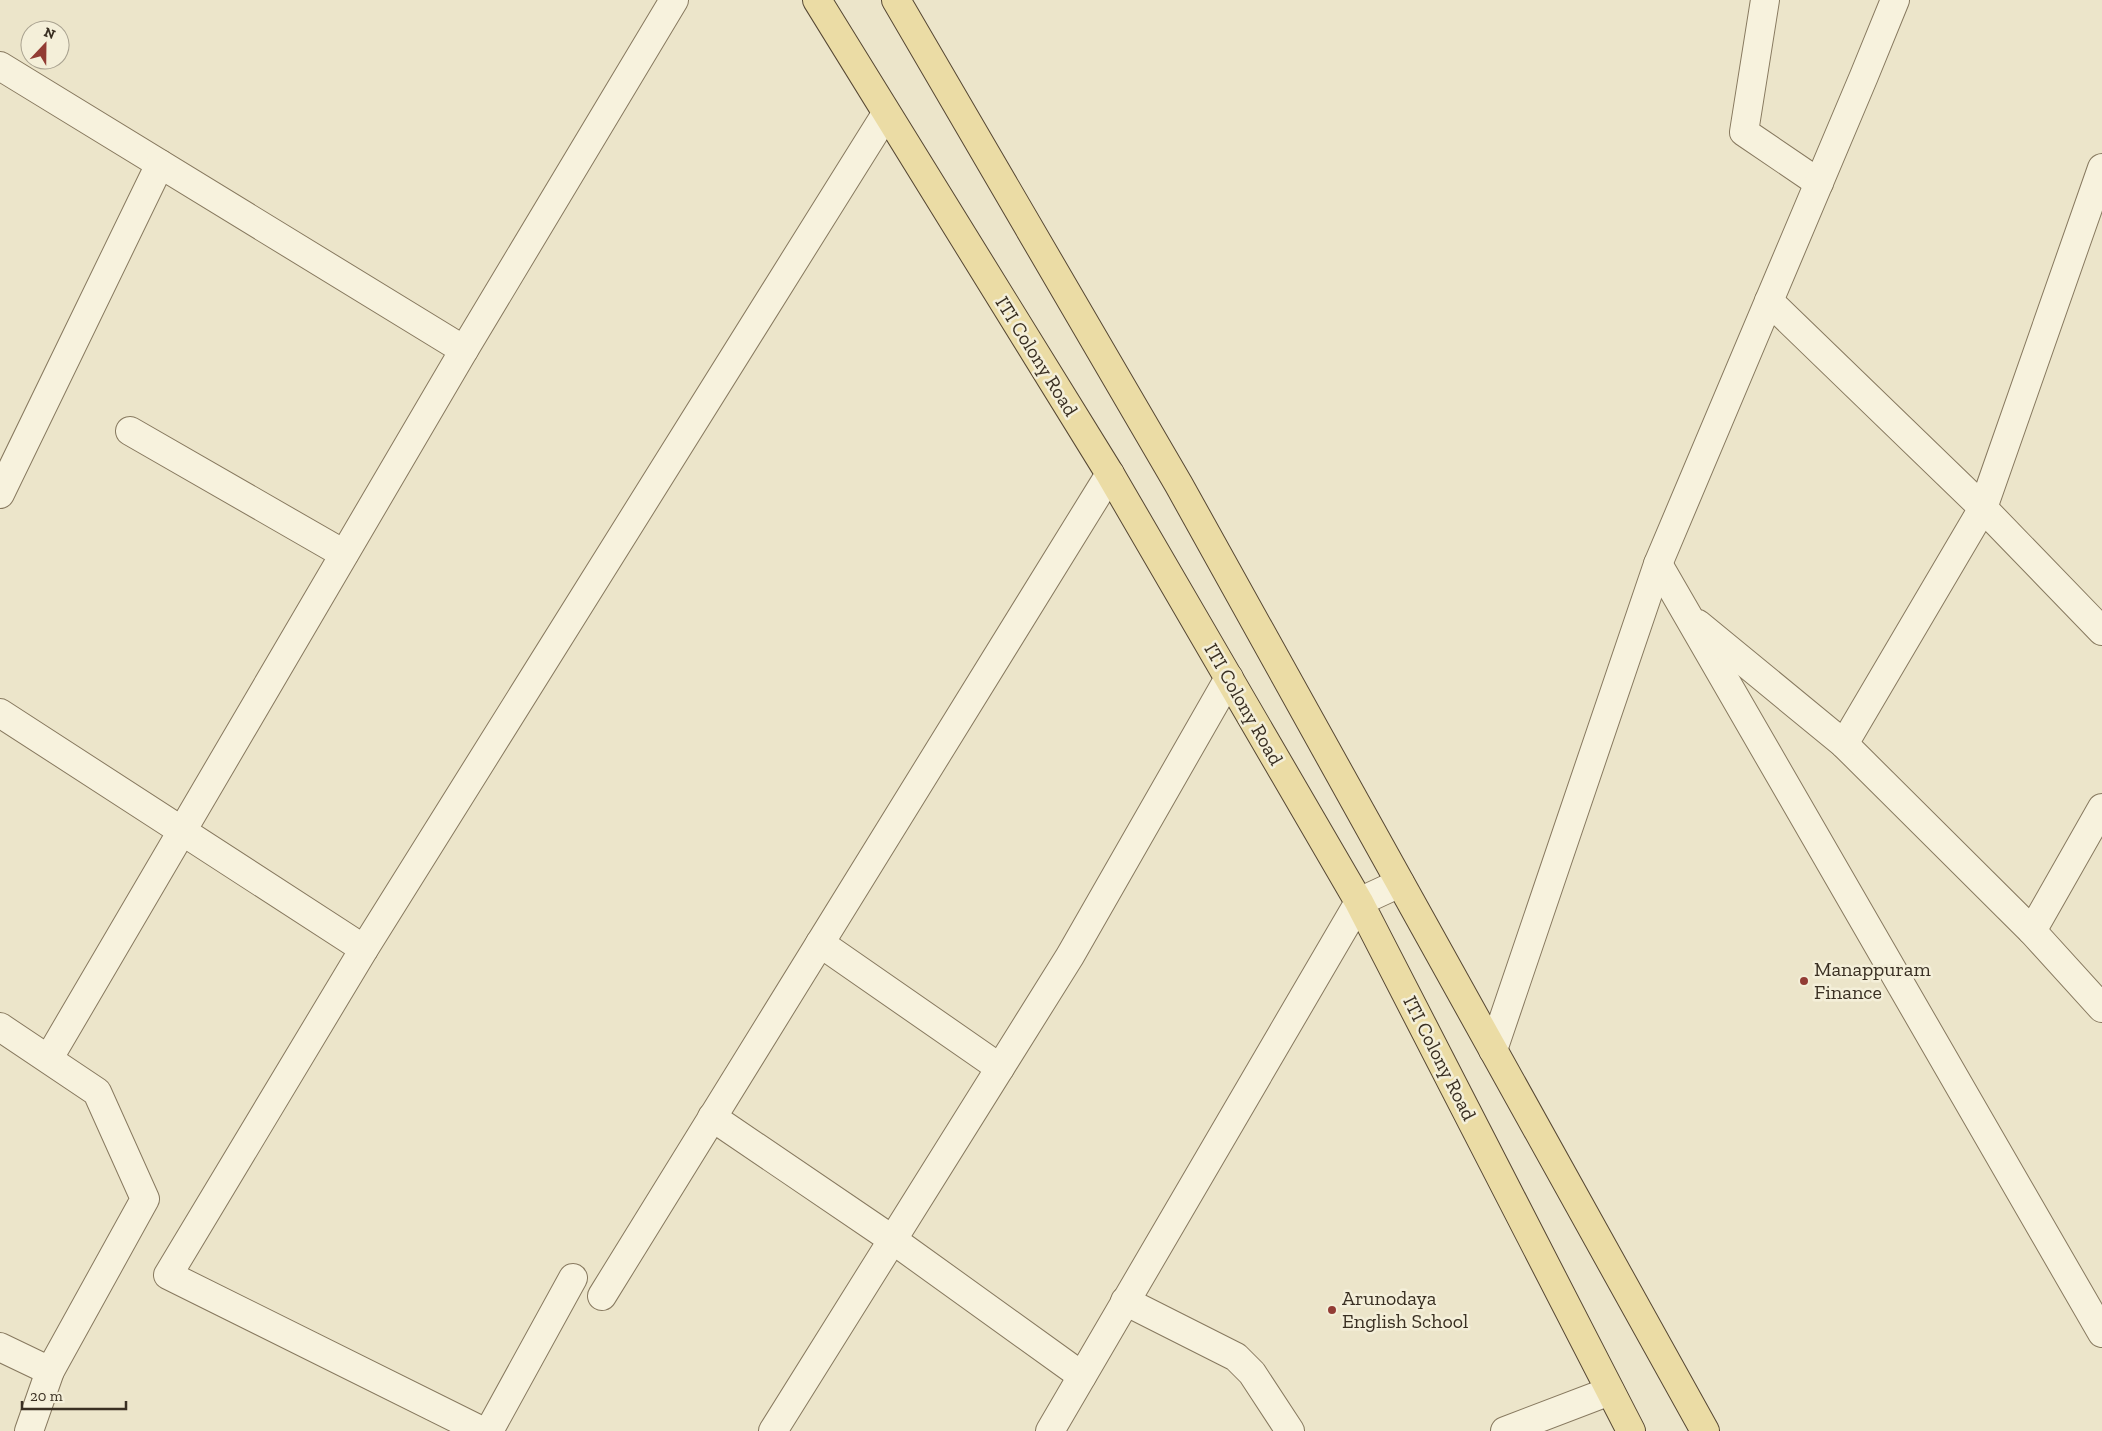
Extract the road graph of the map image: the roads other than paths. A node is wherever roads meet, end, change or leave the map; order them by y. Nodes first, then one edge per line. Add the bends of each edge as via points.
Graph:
1 (674, 0) edge
2 (818, 0) edge
3 (896, 0) edge
4 (1765, 0) edge
5 (1895, 0) edge
6 (0, 66) edge
7 (886, 114) junction
8 (160, 164) junction
9 (2102, 168) edge
10 (1819, 183) junction
11 (1769, 301) junction
12 (464, 350) junction
13 (130, 431) dead end
14 (1110, 474) junction
15 (0, 494) edge
16 (1983, 508) junction
17 (344, 554) junction
18 (1658, 564) junction
19 (1686, 614) junction
20 (2102, 632) edge
21 (1229, 678) junction
22 (0, 713) edge
23 (1844, 744) junction
24 (2102, 808) edge
25 (182, 831) junction
26 (1400, 883) junction
27 (1359, 902) junction
28 (2032, 931) junction
29 (820, 943) junction
30 (364, 949) junction
31 (2102, 1008) edge
32 (0, 1027) edge
33 (1493, 1050) junction
34 (49, 1058) junction
35 (1000, 1068) junction
36 (712, 1117) junction
37 (893, 1240) junction
38 (573, 1278) dead end
39 (602, 1296) dead end
40 (1126, 1302) junction
41 (2102, 1333) edge
42 (0, 1347) edge
43 (50, 1371) junction
44 (1082, 1376) junction
45 (1610, 1391) junction
46 (29, 1431) edge
47 (482, 1431) edge
48 (489, 1431) edge
49 (773, 1431) edge
50 (1050, 1431) edge
51 (1290, 1431) edge
52 (1505, 1431) edge
53 (1631, 1431) edge
54 (1705, 1431) edge

1 - 12 street
2 - 7 main road, ITI Colony Road
3 - 26 main road via 1179,485
4 - 10 street via 1744,132
5 - 10 street
6 - 8 street
7 - 14 main road, ITI Colony Road
7 - 30 street
8 - 12 street
8 - 15 street
9 - 16 street
10 - 11 street
11 - 16 street
11 - 18 street
12 - 17 street
13 - 17 street
14 - 21 main road, ITI Colony Road
14 - 29 street
16 - 20 street
16 - 23 street
17 - 25 street
18 - 19 street
18 - 33 street
19 - 23 street
19 - 41 street
21 - 27 main road, ITI Colony Road
21 - 35 street via 1070,956
22 - 25 street
23 - 28 street
24 - 28 street
25 - 30 street
25 - 34 street
26 - 27 street
26 - 33 main road
27 - 40 street
27 - 45 main road, ITI Colony Road
28 - 31 street
29 - 35 street
29 - 36 street
30 - 47 street via 168,1275
32 - 34 street
33 - 54 main road
34 - 43 street via 97,1092 146,1199
35 - 37 street
36 - 37 street
36 - 39 street
37 - 44 street
37 - 49 street
38 - 48 street
40 - 44 street
40 - 51 street via 1236,1357 1252,1373
42 - 43 street
43 - 46 street
44 - 50 street
45 - 52 street
45 - 53 main road, ITI Colony Road

